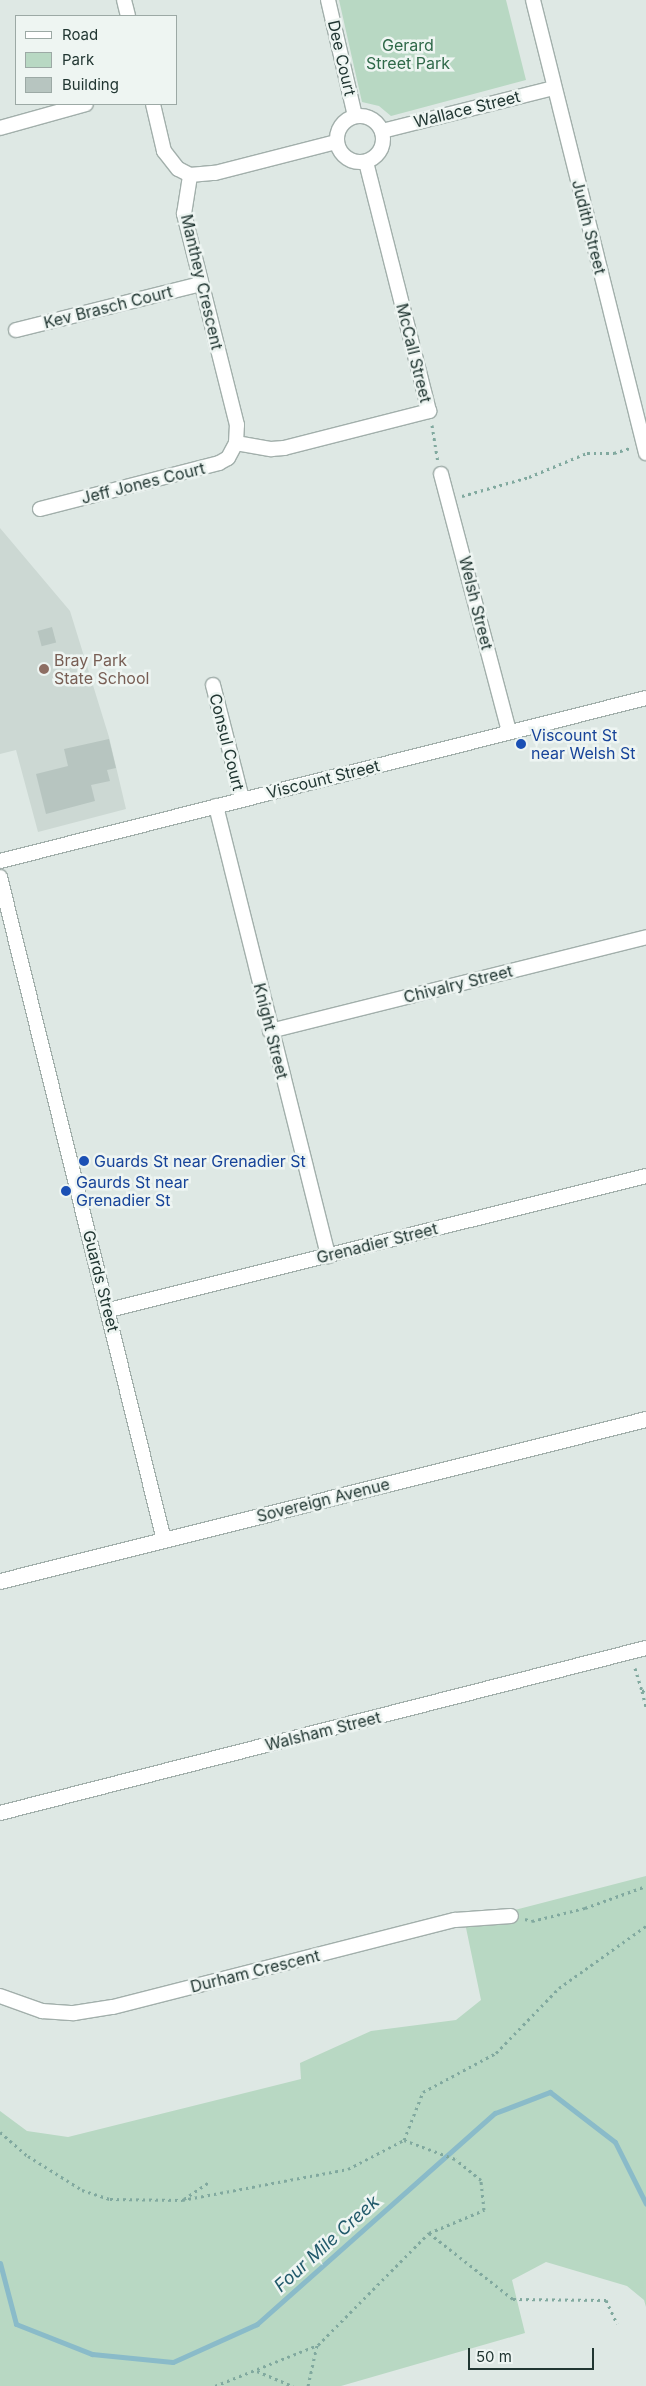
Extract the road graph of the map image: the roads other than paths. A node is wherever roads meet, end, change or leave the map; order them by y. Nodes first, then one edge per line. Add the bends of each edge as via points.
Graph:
1 (124, 0) edge
2 (328, 0) edge
3 (533, 0) edge
4 (128, 15) edge
5 (553, 88) junction
6 (82, 105) edge
7 (153, 105) edge
8 (355, 116) junction
9 (0, 128) edge
10 (382, 131) junction
11 (336, 142) junction
12 (366, 162) junction
13 (190, 175) junction
14 (200, 284) junction
15 (16, 330) dead end
16 (236, 442) junction
17 (645, 447) edge
18 (441, 474) road end
19 (40, 509) dead end
20 (213, 685) dead end
21 (646, 698) edge
22 (509, 732) junction
23 (242, 799) junction
24 (216, 806) junction
25 (0, 861) edge
26 (0, 877) edge
27 (646, 937) edge
28 (270, 1031) junction
29 (646, 1176) edge
30 (328, 1256) junction
31 (109, 1310) junction
32 (646, 1419) edge
33 (164, 1540) junction
34 (0, 1581) edge
35 (646, 1648) edge
36 (0, 1813) edge
37 (511, 1916) road end
38 (0, 1996) edge

1 - 4 street
2 - 8 street, Dee Court
3 - 5 street, Judith Street
5 - 10 street, Wallace Street
5 - 17 street, Judith Street
6 - 9 street
7 - 13 street via 164,151 178,169
8 - 10 street via 372,119
8 - 11 street via 341,125
10 - 12 street via 381,150
11 - 12 street via 347,158
11 - 13 street via 215,173
12 - 16 street, McCall Street via 429,411 284,448 259,448
13 - 14 street, Manthey Crescent via 184,214
14 - 15 street, Kev Brasch Court
14 - 16 street, Manthey Crescent via 237,425
16 - 19 street, Jeff Jones Court via 228,458 219,463
18 - 22 street, Welsh Street
20 - 23 street, Consul Court
21 - 22 street, Viscount Street
22 - 23 street, Viscount Street
23 - 24 street, Viscount Street
24 - 25 street, Viscount Street
24 - 28 street, Knight Street
26 - 31 street, Guards Street
27 - 28 street, Chivalry Street
28 - 30 street, Knight Street
29 - 30 street, Grenadier Street
30 - 31 street, Grenadier Street
31 - 33 street, Guards Street
32 - 33 street, Sovereign Avenue
33 - 34 street, Sovereign Avenue
35 - 36 street, Walsham Street
37 - 38 street, Durham Crescent via 455,1920 112,2007 74,2013 42,2011

